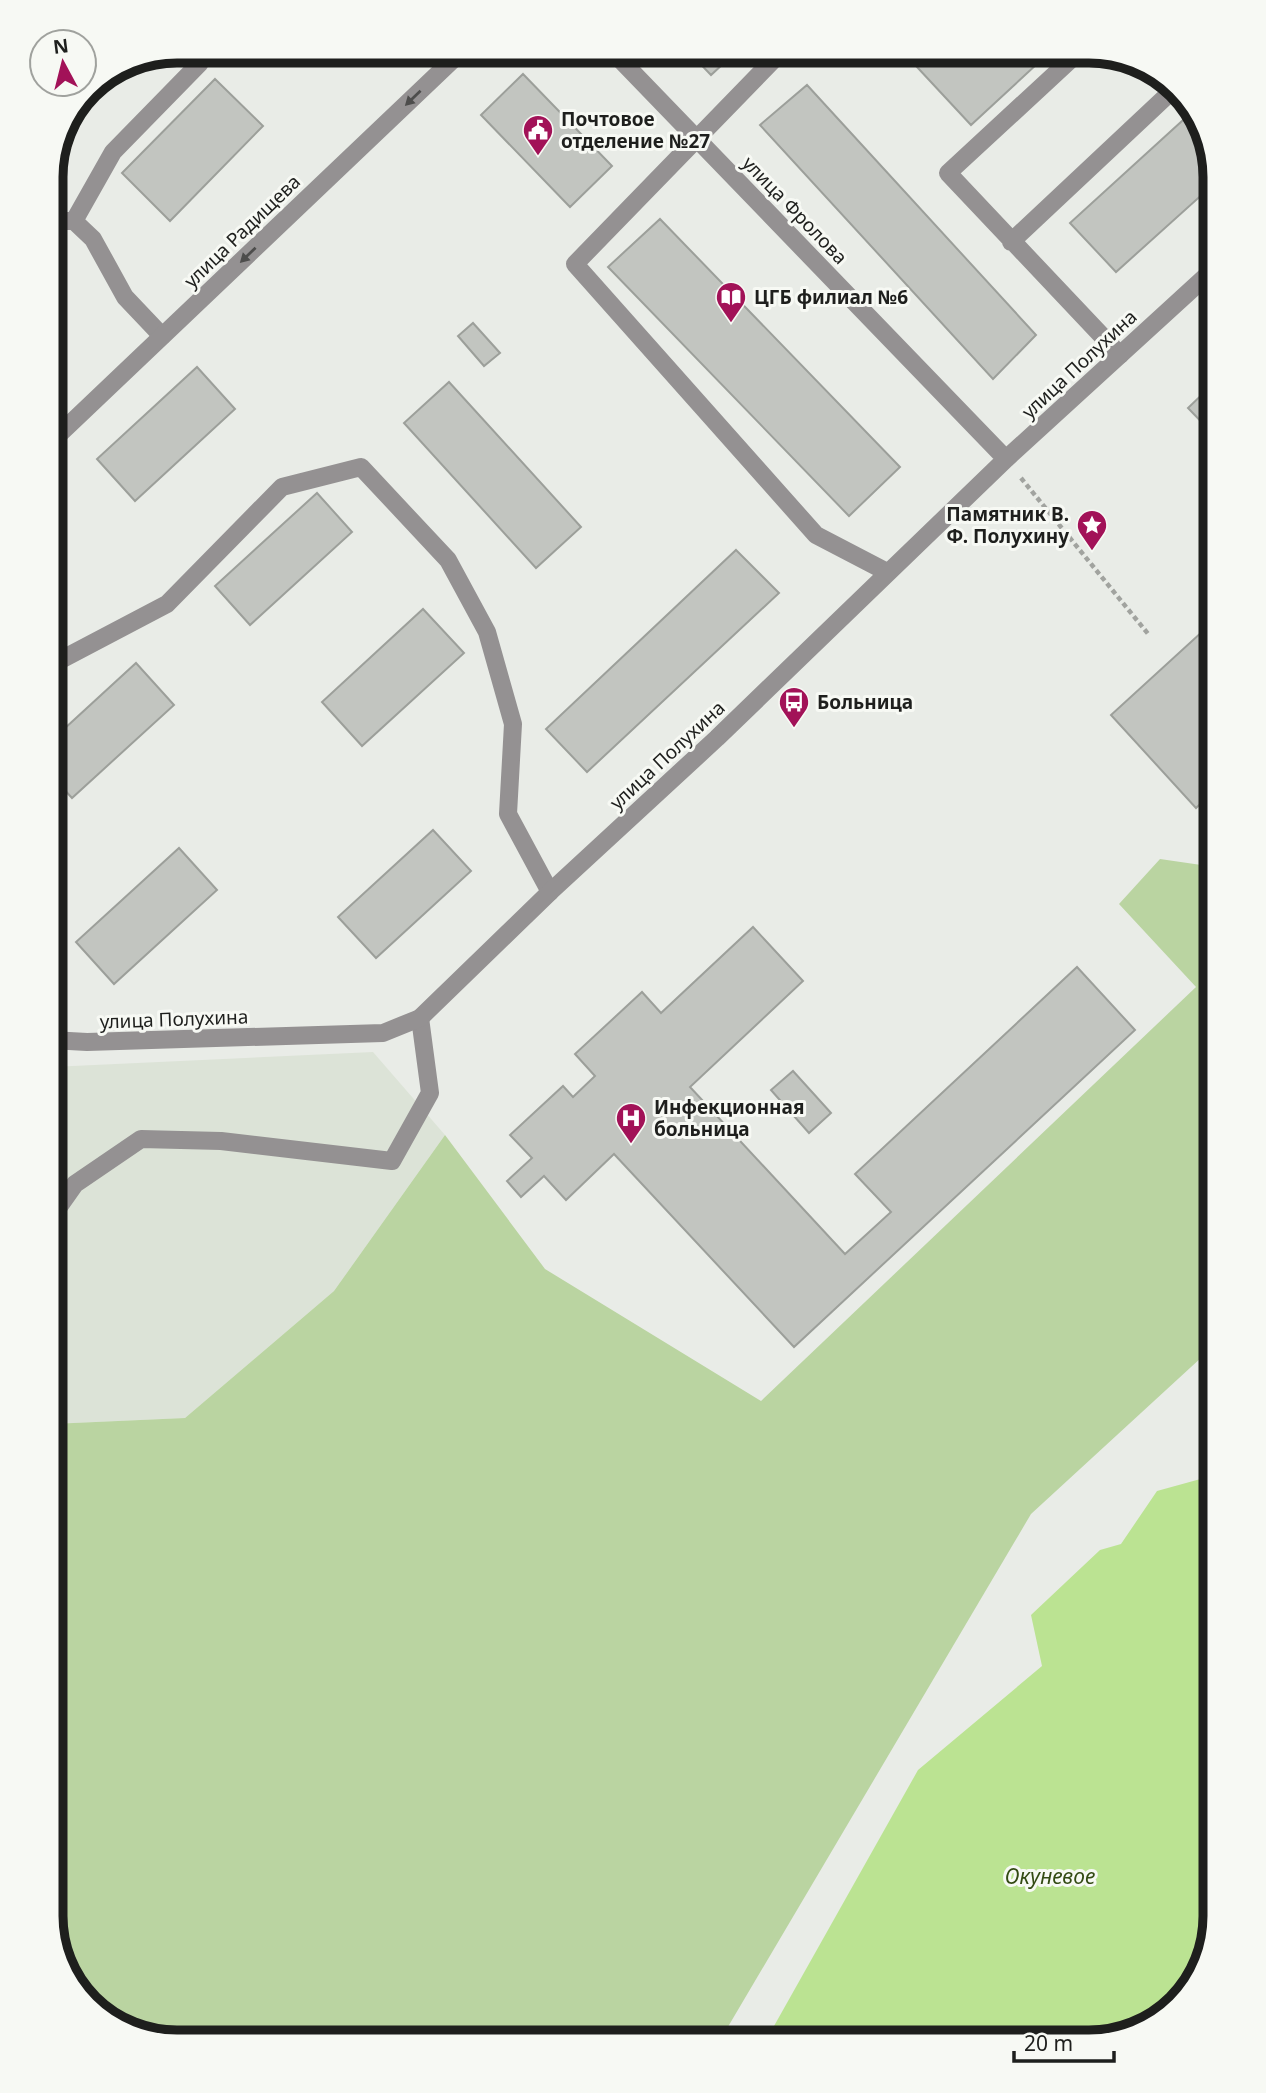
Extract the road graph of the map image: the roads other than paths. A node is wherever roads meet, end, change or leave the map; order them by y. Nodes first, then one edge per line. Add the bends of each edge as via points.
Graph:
1 (200, 63) dead end
2 (449, 63) edge
3 (624, 63) edge
4 (770, 63) edge
5 (1067, 63) edge
6 (1168, 95) edge
7 (697, 139) junction
8 (63, 221) edge
9 (74, 221) junction
10 (1011, 242) junction
11 (1203, 279) edge
12 (162, 336) junction
13 (1120, 355) junction
14 (63, 431) edge
15 (1006, 459) junction
16 (887, 572) junction
17 (63, 659) edge
18 (550, 892) junction
19 (420, 1018) junction
20 (63, 1041) edge
21 (63, 1201) edge

1 - 9 street via 113,152
2 -> 12 street, улица Радищева
3 - 7 street, улица Фролова
4 - 7 street
5 - 10 street via 948,173
6 - 10 street
7 - 15 street, улица Фролова
7 - 16 street via 575,264 816,535
8 - 9 street
9 - 12 street via 93,239 125,297
10 - 13 street
11 - 13 street, улица Полухина
12 - 14 street, улица Радищева
13 - 15 street, улица Полухина
15 - 16 street, улица Полухина
16 - 18 street, улица Полухина
17 - 18 street via 167,604 282,487 361,467 448,560 487,632 513,724 508,814
18 - 19 street, улица Полухина
19 - 20 street, улица Полухина via 383,1034
19 - 21 street via 430,1093 392,1161 221,1141 141,1139 75,1184

